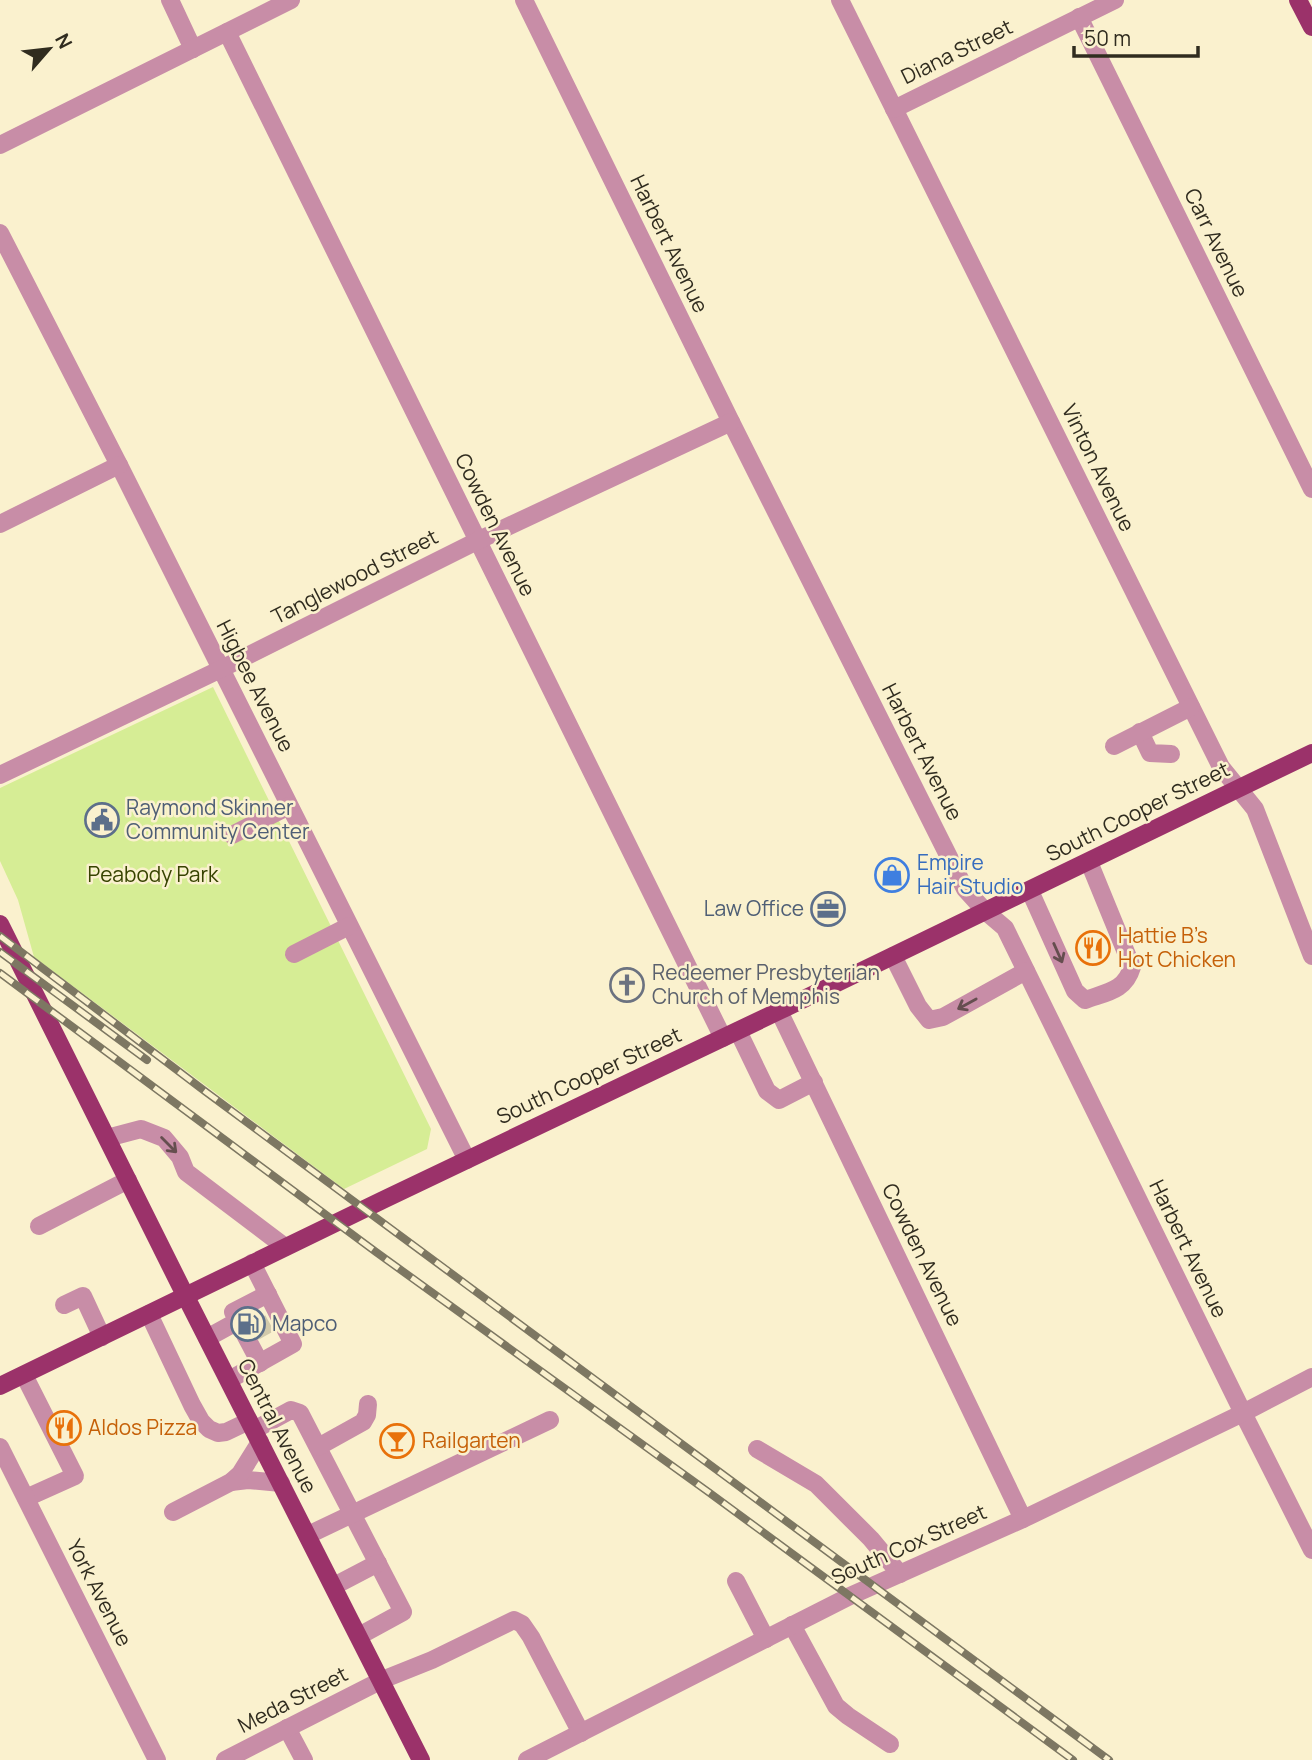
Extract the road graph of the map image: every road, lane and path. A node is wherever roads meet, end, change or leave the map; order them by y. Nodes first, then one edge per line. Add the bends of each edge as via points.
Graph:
1 (170, 0) edge
2 (291, 0) edge
3 (524, 0) edge
4 (840, 0) edge
5 (1115, 0) edge
6 (1298, 0) edge
7 (1088, 9) edge
8 (1312, 27) edge
9 (227, 32) junction
10 (193, 49) junction
11 (894, 109) junction
12 (0, 145) edge
13 (0, 233) edge
14 (731, 422) junction
15 (119, 466) junction
16 (1312, 489) edge
17 (0, 524) edge
18 (477, 541) junction
19 (221, 669) junction
20 (1191, 707) junction
21 (1140, 732) junction
22 (1114, 746) dead end
23 (1312, 753) edge
24 (1171, 754) dead end
25 (0, 775) edge
26 (1239, 788) junction
27 (289, 806) junction
28 (232, 835) dead end
29 (1089, 862) junction
30 (1030, 891) junction
31 (985, 911) junction
32 (1304, 912) edge
33 (0, 923) edge
34 (349, 926) junction
35 (294, 954) dead end
36 (893, 956) junction
37 (1312, 956) edge
38 (1026, 971) junction
39 (779, 1011) junction
40 (730, 1034) junction
41 (814, 1082) junction
42 (107, 1138) junction
43 (467, 1160) junction
44 (128, 1180) junction
45 (38, 1226) dead end
46 (285, 1247) junction
47 (252, 1263) junction
48 (268, 1294) junction
49 (185, 1295) junction
50 (64, 1305) dead end
51 (149, 1314) junction
52 (257, 1326) junction
53 (102, 1337) junction
54 (207, 1338) junction
55 (260, 1363) junction
56 (24, 1374) junction
57 (1312, 1377) edge
58 (229, 1380) junction
59 (0, 1386) edge
60 (368, 1404) dead end
61 (1243, 1413) junction
62 (550, 1420) dead end
63 (255, 1431) junction
64 (0, 1447) edge
65 (318, 1447) junction
66 (757, 1449) dead end
67 (231, 1482) junction
68 (281, 1483) junction
69 (26, 1498) junction
70 (173, 1512) dead end
71 (352, 1513) junction
72 (1023, 1519) junction
73 (308, 1535) junction
74 (1312, 1550) edge
75 (378, 1563) junction
76 (900, 1574) junction
77 (736, 1581) dead end
78 (334, 1586) junction
79 (792, 1625) junction
80 (359, 1636) junction
81 (766, 1639) junction
82 (382, 1680) junction
83 (287, 1728) junction
84 (581, 1733) junction
85 (890, 1744) dead end
86 (255, 1753) edge
87 (416, 1758) edge
88 (157, 1760) edge
89 (225, 1760) edge
90 (304, 1760) edge
91 (527, 1760) edge

1 - 10 street
2 - 9 street
3 - 14 street, Harbert Avenue
4 - 11 street, Vinton Avenue
5 - 7 street, Diana Street
6 - 8 main road
7 - 11 street, Diana Street
7 - 16 street, Carr Avenue
9 - 10 street
9 - 18 street, Cowden Avenue
10 - 12 street
11 - 20 street, Vinton Avenue
13 - 15 street, Higbee Avenue
14 - 18 street, Tanglewood Street
14 - 31 street, Harbert Avenue via 965,889
15 - 17 street
15 - 19 street, Higbee Avenue
18 - 19 street, Tanglewood Street
18 - 40 street, Cowden Avenue
19 - 25 street, Tanglewood Street
19 - 27 street, Higbee Avenue
20 - 21 street
20 - 26 street, Vinton Avenue via 1221,767
21 - 22 street
21 - 24 street via 1150,753
23 - 26 main road, South Cooper Street
26 - 29 main road, South Cooper Street
26 - 32 street, Vinton Avenue via 1255,809
27 - 28 street
27 - 34 street, Higbee Avenue
29 - 30 main road, South Cooper Street
30 -> 29 street via 1075,991 1085,1000 1122,986 1132,967
30 - 31 main road, South Cooper Street
31 - 36 main road, South Cooper Street
31 - 38 street, Harbert Avenue via 1005,928
32 - 37 street, Vinton Avenue
33 - 42 main road, Central Avenue
34 - 35 street
34 - 43 street, Higbee Avenue
38 -> 36 street via 943,1017 929,1020
36 - 39 main road, South Cooper Street
38 - 61 street, Harbert Avenue
39 - 40 main road, South Cooper Street
39 - 41 street, Cowden Avenue
40 - 41 street, Cowden Avenue via 767,1091 779,1100
40 - 43 main road, South Cooper Street
41 - 72 street, Cowden Avenue
42 - 44 main road, Central Avenue
42 -> 46 street via 141,1129 164,1138 186,1172
43 - 46 main road, South Cooper Street
44 - 45 street
44 - 49 main road, Central Avenue
46 - 47 main road, South Cooper Street
47 - 48 street
47 - 49 main road, South Cooper Street
48 - 52 street
48 - 52 street via 233,1312
49 - 51 main road, South Cooper Street
49 - 54 main road, Central Avenue
50 - 53 street via 83,1297
51 - 53 main road, South Cooper Street
51 - 63 street via 201,1421 218,1433
52 - 54 street
52 - 55 street
52 - 55 street via 293,1345
53 - 56 main road, South Cooper Street
54 - 58 main road, Central Avenue
55 - 58 street
56 - 59 main road, South Cooper Street
56 - 69 street via 75,1476
57 - 61 street, South Cox Street
58 - 63 main road, Central Avenue
60 - 65 street via 363,1422
61 - 72 street, South Cox Street
61 - 74 street, Harbert Avenue
62 - 71 street
63 - 65 street via 291,1410 300,1413
63 - 67 street via 240,1474
63 - 68 main road, Central Avenue
64 - 69 street, York Avenue
65 - 71 street
66 - 76 street via 816,1484
67 - 68 street
67 - 70 street
68 - 73 main road, Central Avenue
69 - 88 street, York Avenue
71 - 73 street
71 - 75 street
72 - 76 street, South Cox Street
73 - 78 main road, Central Avenue
75 - 78 street
75 - 80 street via 403,1612
76 - 79 street, South Cox Street
77 - 81 street
78 - 80 main road, Central Avenue
79 - 81 street, South Cox Street
79 - 85 street via 836,1706
80 - 82 main road, Central Avenue
81 - 84 street, South Cox Street
82 - 83 street, Meda Street
82 - 84 street, Meda Street via 518,1621
82 - 87 main road, Central Avenue
83 - 86 street, Meda Street
83 - 90 street
84 - 91 street, South Cox Street
86 - 89 street, Meda Street

